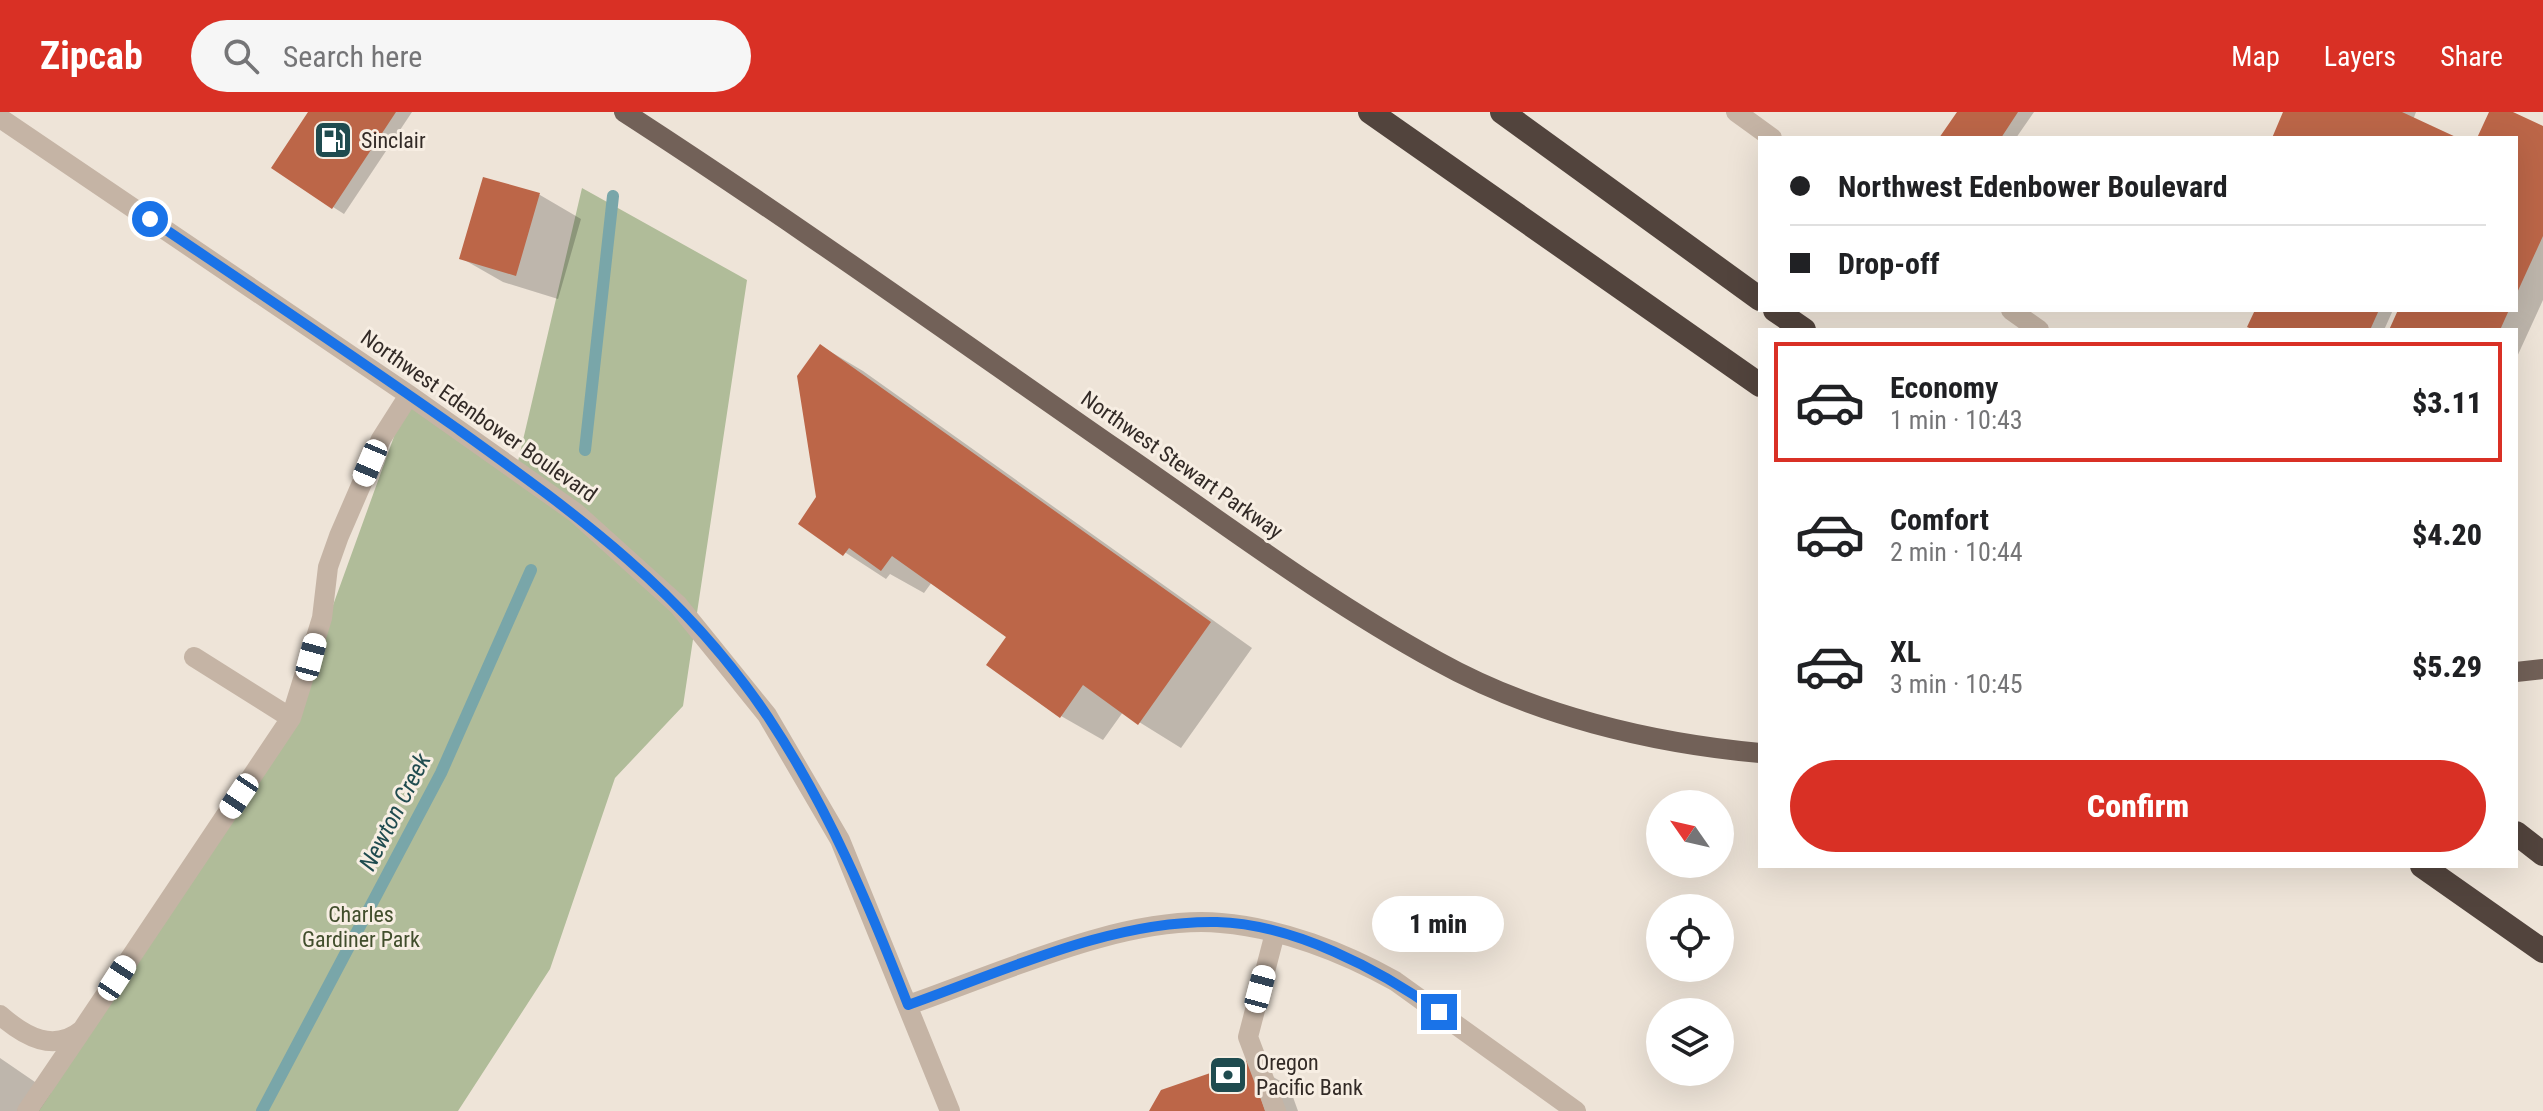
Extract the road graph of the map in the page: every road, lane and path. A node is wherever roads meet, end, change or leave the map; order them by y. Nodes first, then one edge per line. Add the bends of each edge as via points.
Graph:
1 (624, 112) edge
2 (1370, 112) edge
3 (1502, 112) edge
4 (1736, 112) edge
5 (0, 118) edge
6 (1769, 136) edge
7 (1758, 298) edge
8 (1778, 312) edge
9 (2014, 312) edge
10 (1801, 328) edge
11 (2036, 328) edge
12 (1758, 384) edge
13 (409, 395) junction
14 (194, 657) dead end
15 (2543, 669) edge
16 (2518, 672) edge
17 (291, 718) junction
18 (1758, 753) edge
19 (2518, 835) edge
20 (2543, 854) edge
21 (2425, 868) edge
22 (1275, 933) junction
23 (2543, 951) edge
24 (908, 1005) junction
25 (0, 1015) edge
26 (82, 1030) junction
27 (27, 1111) edge
28 (950, 1111) edge
29 (1276, 1111) edge
30 (1576, 1111) edge

1 - 18 main road, Northwest Stewart Parkway via 1294,572 1438,662 1576,718 1654,737
2 - 12 highway
3 - 7 highway
4 - 6 street
5 - 13 street, Northwest Edenbower Boulevard
8 - 10 highway
9 - 11 street
13 - 17 street via 381,439 339,536
13 - 24 street, Northwest Edenbower Boulevard via 625,554 726,661 767,715 840,840
14 - 17 street
15 - 16 main road
17 - 26 street
19 - 20 highway
21 - 23 highway
22 - 24 street via 1220,922 1109,935
22 - 29 street via 1248,1037
22 - 30 street via 1363,963 1395,981
24 - 28 street, Northwest Edenbower Boulevard
25 - 26 street via 51,1043 69,1040
26 - 27 street

